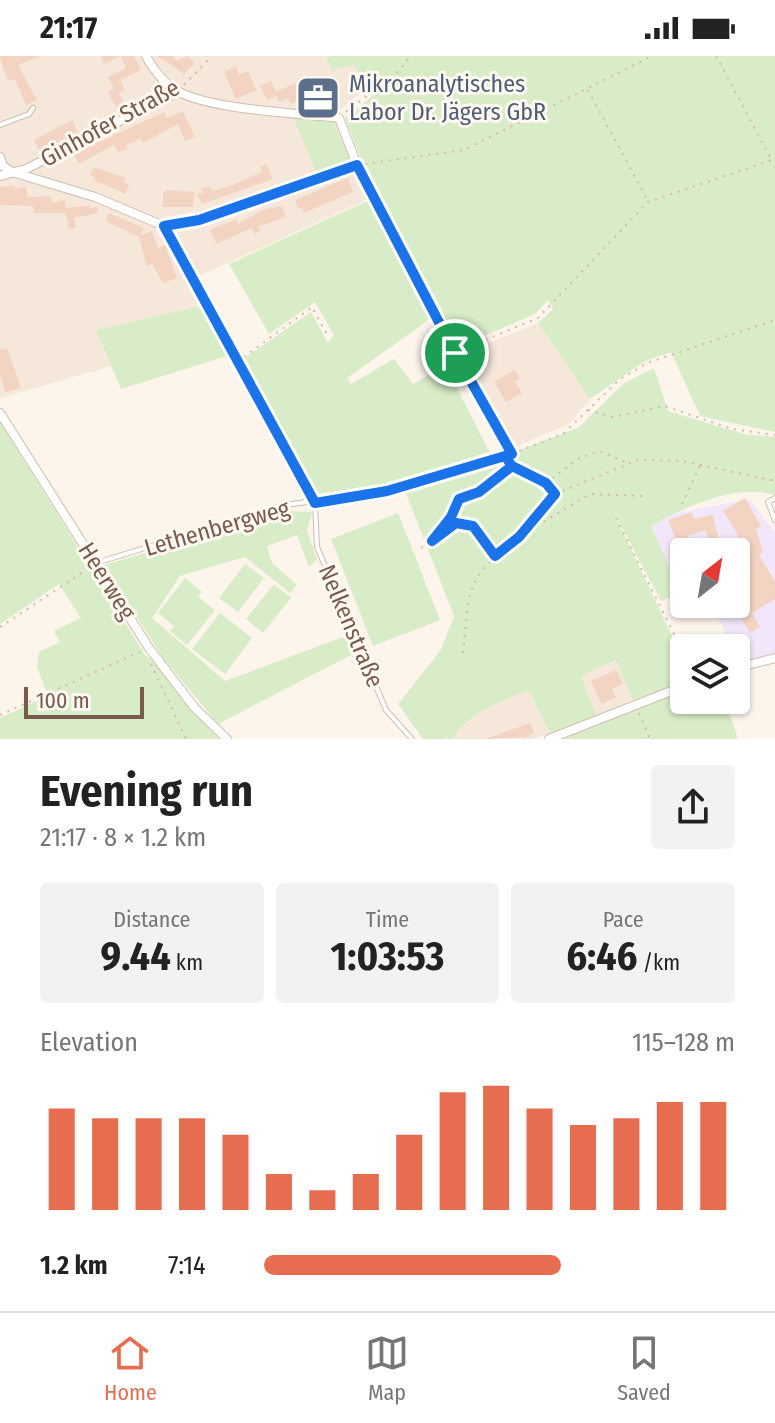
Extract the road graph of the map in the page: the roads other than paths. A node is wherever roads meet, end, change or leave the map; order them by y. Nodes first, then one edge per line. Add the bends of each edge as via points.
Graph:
1 (146, 56) edge
2 (177, 92) junction
3 (33, 108) dead end
4 (0, 125) edge
5 (0, 157) edge
6 (12, 172) junction
7 (0, 176) edge
8 (164, 226) junction
9 (203, 293) joint
10 (0, 413) edge
11 (510, 454) road end
12 (775, 498) edge
13 (315, 503) junction
14 (775, 520) edge
15 (96, 563) junction
16 (775, 658) edge
17 (750, 664) edge
18 (670, 692) edge
19 (227, 739) edge
20 (412, 739) edge
21 (549, 739) edge

1 - 2 street
2 - 6 street, Ginhofer Straße
2 - 8 street via 339,118 357,165 199,220
3 - 4 lane
5 - 6 street
6 - 7 street, Ginhofer Straße
6 - 8 street via 95,197
8 - 9 street
9 - 13 lane
10 - 15 street, Heerweg
11 - 13 lane, Lethenbergweg via 387,491
12 - 14 lane via 768,502
13 - 15 lane, Lethenbergweg via 285,505
13 - 20 lane, Nelkenstraße via 314,530 323,561 386,710
15 - 19 street, Heerweg via 149,648 194,707
16 - 17 street
18 - 21 street

